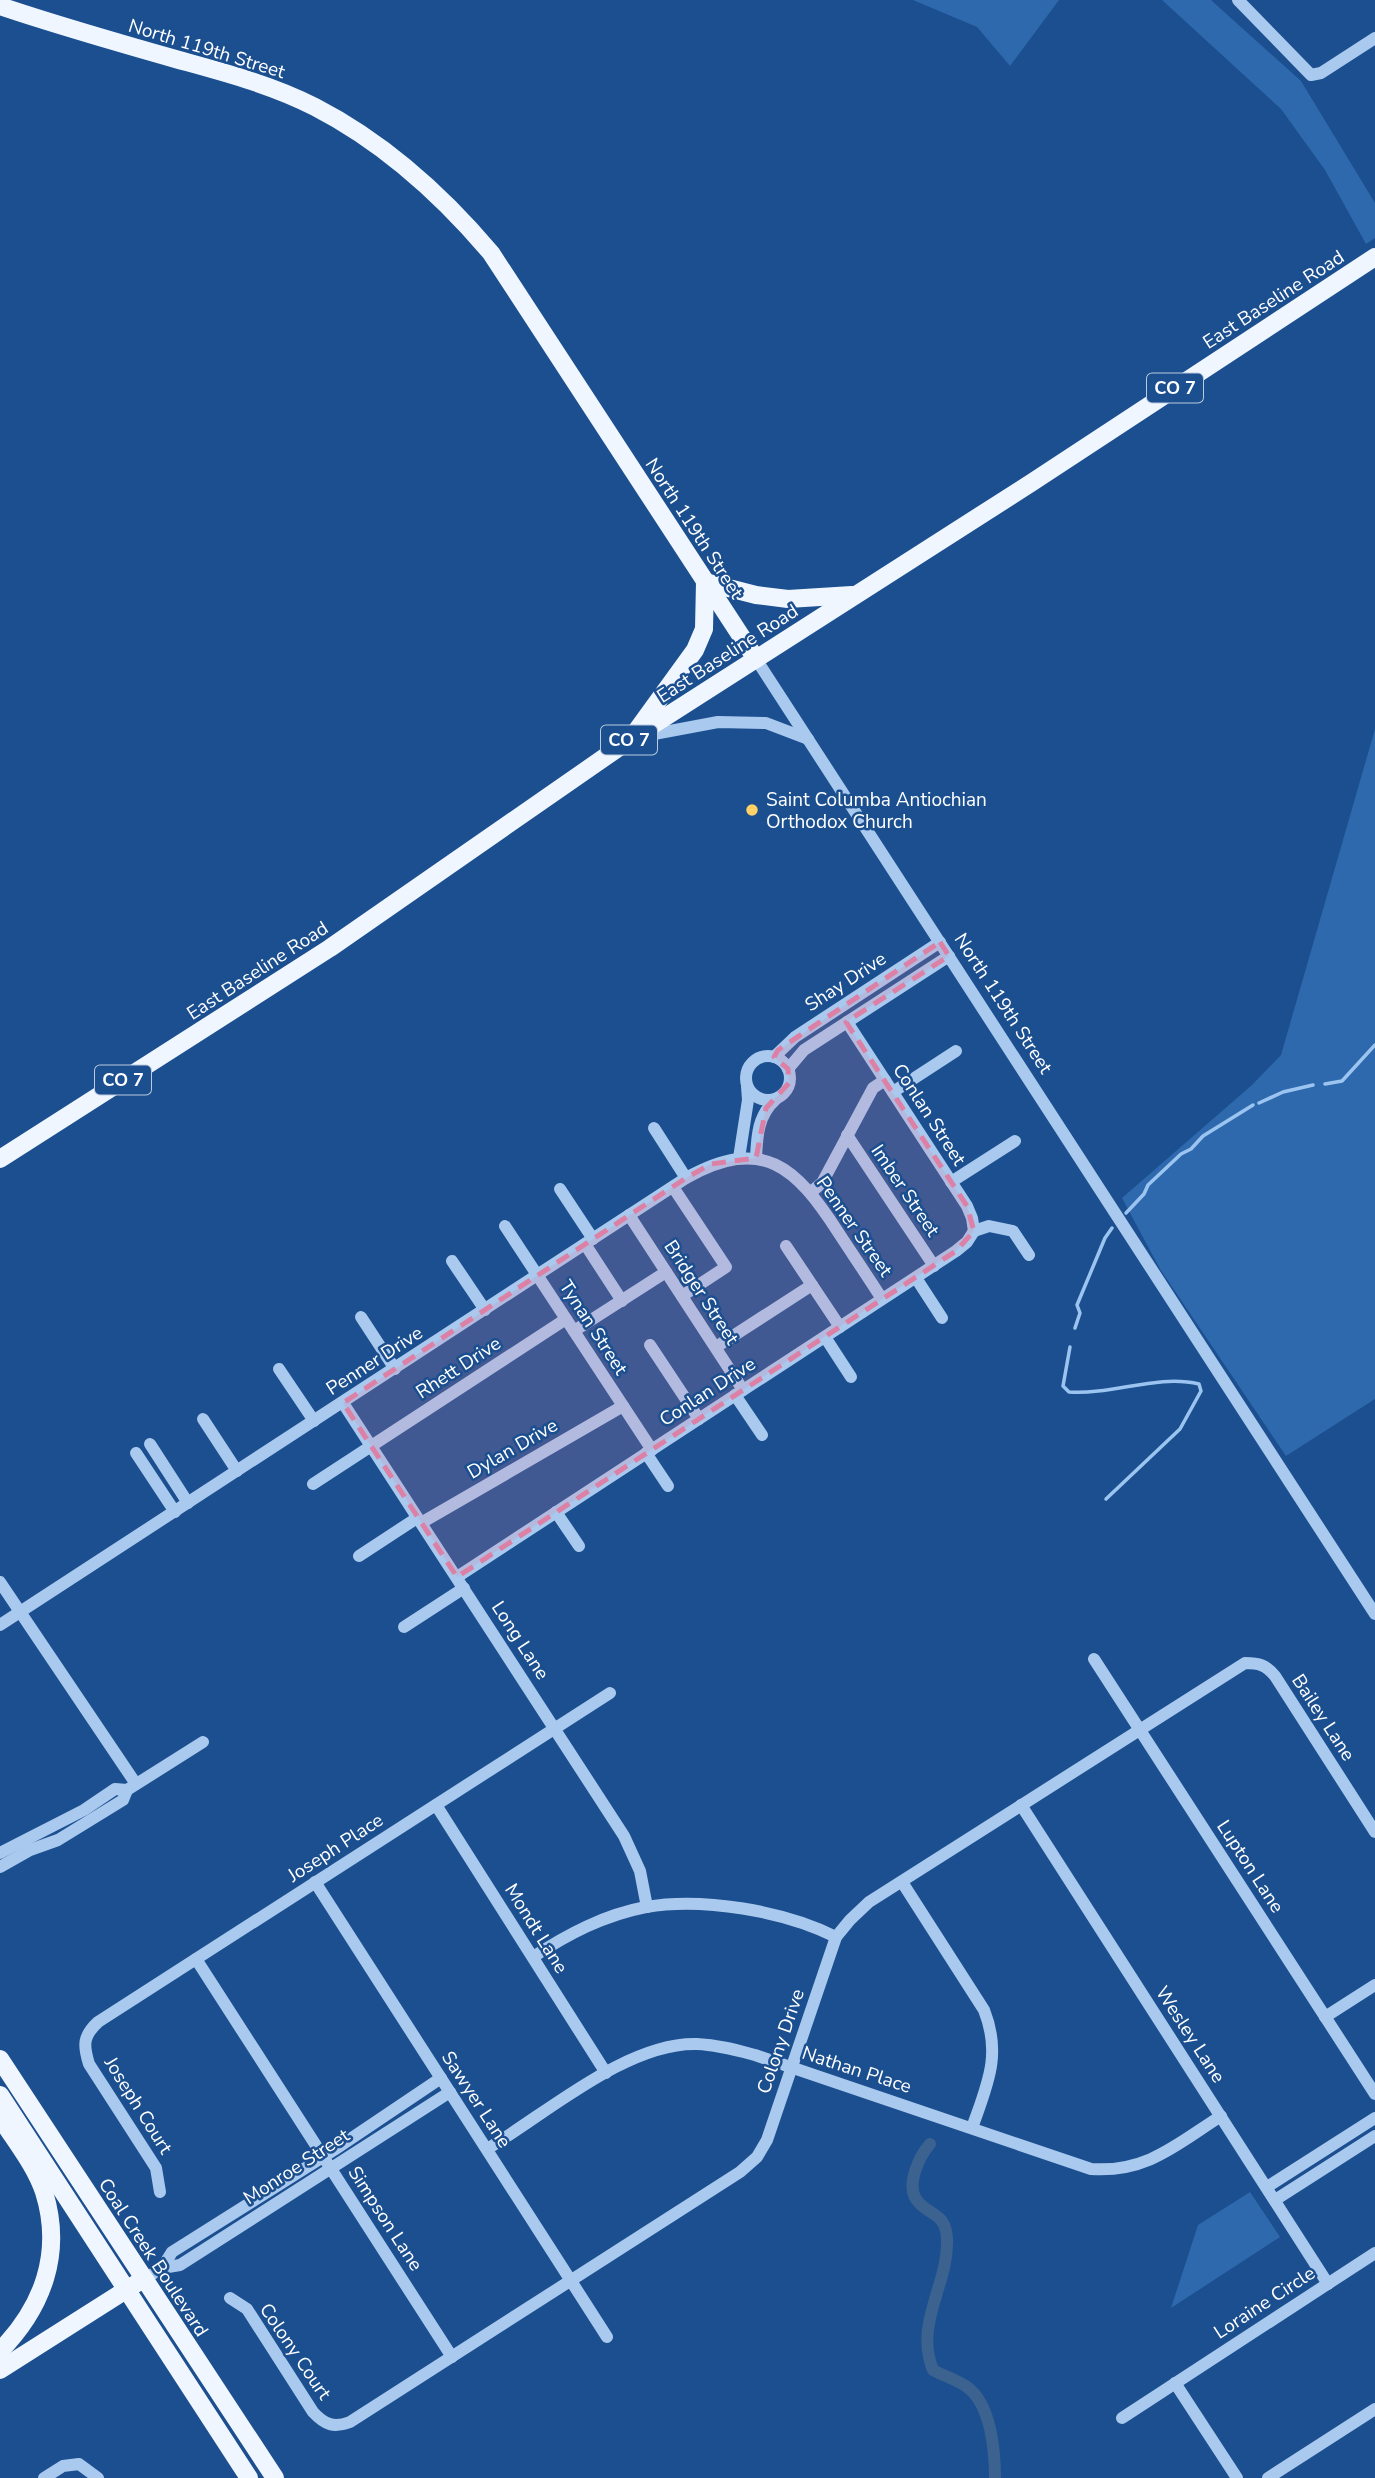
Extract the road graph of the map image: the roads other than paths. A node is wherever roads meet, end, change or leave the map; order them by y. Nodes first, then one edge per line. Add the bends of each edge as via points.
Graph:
1 (1238, 0) edge
2 (0, 6) edge
3 (1375, 38) edge
4 (1375, 257) edge
5 (705, 582) junction
6 (856, 595) junction
7 (756, 659) junction
8 (631, 739) junction
9 (808, 739) junction
10 (940, 942) junction
11 (949, 956) junction
12 (846, 1022) junction
13 (956, 1051) dead end
14 (774, 1057) junction
15 (788, 1069) junction
16 (885, 1080) junction
17 (747, 1086) junction
18 (892, 1092) junction
19 (776, 1099) junction
20 (654, 1128) dead end
21 (847, 1135) junction
22 (1015, 1141) dead end
23 (739, 1158) junction
24 (755, 1158) junction
25 (0, 1159) edge
26 (687, 1178) junction
27 (951, 1182) junction
28 (673, 1187) junction
29 (560, 1189) dead end
30 (811, 1192) junction
31 (629, 1215) junction
32 (505, 1226) dead end
33 (974, 1231) junction
34 (589, 1242) junction
35 (786, 1246) dead end
36 (1029, 1255) dead end
37 (452, 1261) dead end
38 (934, 1266) junction
39 (666, 1272) junction
40 (537, 1275) junction
41 (916, 1278) junction
42 (812, 1285) junction
43 (682, 1296) junction
44 (882, 1300) junction
45 (622, 1301) junction
46 (485, 1310) junction
47 (361, 1317) dead end
48 (942, 1318) dead end
49 (566, 1319) junction
50 (840, 1327) junction
51 (574, 1331) junction
52 (825, 1337) junction
53 (650, 1345) dead end
54 (716, 1347) junction
55 (279, 1368) dead end
56 (395, 1369) junction
57 (851, 1377) dead end
58 (739, 1392) junction
59 (343, 1403) junction
60 (623, 1406) junction
61 (203, 1419) dead end
62 (699, 1419) junction
63 (314, 1421) junction
64 (762, 1435) dead end
65 (150, 1444) dead end
66 (371, 1447) junction
67 (649, 1452) junction
68 (136, 1453) dead end
69 (237, 1471) junction
70 (313, 1484) dead end
71 (667, 1486) dead end
72 (188, 1503) junction
73 (175, 1512) junction
74 (556, 1512) junction
75 (419, 1520) junction
76 (579, 1546) dead end
77 (359, 1556) dead end
78 (0, 1582) edge
79 (460, 1582) junction
80 (20, 1612) junction
81 (1375, 1615) edge
82 (0, 1625) edge
83 (404, 1627) dead end
84 (1094, 1659) dead end
85 (1258, 1663) joint
86 (610, 1693) dead end
87 (556, 1728) junction
88 (1139, 1729) junction
89 (203, 1742) dead end
90 (131, 1787) junction
91 (436, 1805) junction
92 (1021, 1805) junction
93 (1375, 1832) edge
94 (0, 1853) edge
95 (0, 1867) edge
96 (315, 1882) junction
97 (902, 1882) junction
98 (647, 1907) junction
99 (836, 1937) junction
100 (533, 1957) junction
101 (196, 1959) junction
102 (1375, 1985) edge
103 (1325, 2017) junction
104 (85, 2038) joint
105 (0, 2059) edge
106 (792, 2068) junction
107 (606, 2073) junction
108 (441, 2078) junction
109 (450, 2092) junction
110 (1375, 2094) edge
111 (0, 2095) edge
112 (1221, 2116) junction
113 (0, 2117) edge
114 (1375, 2118) edge
115 (972, 2128) junction
116 (1375, 2136) edge
117 (487, 2149) junction
118 (323, 2156) junction
119 (332, 2169) junction
120 (1267, 2187) junction
121 (160, 2192) dead end
122 (1275, 2200) junction
123 (1375, 2253) edge
124 (162, 2268) junction
125 (572, 2281) junction
126 (136, 2284) junction
127 (1328, 2284) junction
128 (230, 2298) dead end
129 (607, 2337) dead end
130 (0, 2351) edge
131 (452, 2357) junction
132 (0, 2370) edge
133 (1175, 2383) junction
134 (1375, 2409) edge
135 (1122, 2418) dead end
136 (330, 2426) joint
137 (44, 2478) edge
138 (98, 2478) edge
139 (249, 2478) edge
140 (275, 2478) edge
141 (1237, 2478) edge
142 (1268, 2478) edge

1 - 3 street via 1311,75
2 - 5 main road, North 119th Street via 291,96 381,147 421,178 491,253
4 - 6 main road, East Baseline Road / CO 7
5 - 6 main road via 788,599
5 - 7 main road, North 119th Street
5 - 8 main road via 705,629
6 - 7 main road, East Baseline Road / CO 7
7 - 8 main road, East Baseline Road / CO 7
7 - 9 street, North 119th Street
8 - 9 street via 718,722 766,723
8 - 25 main road, East Baseline Road / CO 7 via 341,941
9 - 10 street, North 119th Street
10 - 11 street, North 119th Street
10 - 14 street, Shay Drive via 795,1037
11 - 12 street, Shay Drive
11 - 81 street, North 119th Street
12 - 15 street, Shay Drive via 804,1050
12 - 16 street, Conlan Street
13 - 18 street
14 - 15 street
14 - 17 street, Shay Drive via 760,1057 749,1066
15 - 19 street, Shay Drive via 787,1090
16 - 18 street, Conlan Street
16 - 21 street via 873,1088
17 - 19 street via 762,1100
17 - 23 street, Shay Drive
18 - 27 street, Conlan Street
19 - 24 street, Shay Drive via 760,1123
20 - 26 street
21 - 30 street via 822,1183
21 - 38 street, Imber Street
22 - 27 street
23 - 24 street, Penner Drive
23 - 26 street, Penner Drive via 711,1164
24 - 30 street, Penner Street via 791,1174
26 - 28 street, Penner Drive
27 - 33 street, Conlan Street via 967,1206
28 - 31 street, Penner Drive
28 - 43 street via 726,1267
29 - 34 street
30 - 44 street, Penner Street
31 - 34 street, Penner Drive
31 - 39 street, Bridger Street
32 - 40 street, Tynan Street
33 - 36 street via 989,1226 1013,1231
33 - 38 street, Conlan Drive via 962,1247
34 - 40 street, Penner Drive
34 - 45 street
35 - 42 street
37 - 46 street
38 - 41 street, Conlan Drive
39 - 43 street, Bridger Street
39 - 45 street
40 - 46 street, Penner Drive
40 - 49 street, Tynan Street
41 - 44 street, Conlan Drive
41 - 48 street
42 - 50 street
42 - 54 street
43 - 54 street, Bridger Street
44 - 50 street, Conlan Drive
45 - 51 street
46 - 56 street, Penner Drive
47 - 56 street
49 - 51 street, Tynan Street
49 - 66 street, Rhett Drive
50 - 52 street, Conlan Drive
51 - 60 street, Tynan Street
52 - 57 street
52 - 58 street, Conlan Drive
53 - 62 street
54 - 58 street, Bridger Street
55 - 63 street
56 - 59 street, Penner Drive
58 - 62 street, Conlan Drive
58 - 64 street, Bridger Street
59 - 63 street, Penner Drive
59 - 66 street, Long Lane
60 - 67 street, Tynan Street
60 - 75 street, Dylan Drive
61 - 69 street
62 - 67 street, Conlan Drive
63 - 69 street, Penner Drive
65 - 72 street
66 - 70 street, Rhett Drive
66 - 75 street, Long Lane
67 - 71 street, Tynan Street
67 - 74 street, Conlan Drive
68 - 73 street
69 - 72 street, Penner Drive
72 - 73 street, Penner Drive
73 - 80 street, Penner Drive
74 - 76 street
74 - 79 street, Conlan Drive
75 - 77 street, Dylan Drive
75 - 79 street, Long Lane
78 - 80 street
79 - 83 street, Conlan Drive
79 - 87 street, Long Lane
80 - 82 street, Penner Drive
80 - 90 street
84 - 88 street, Lupton Lane
85 - 88 street, Colony Drive via 1234,1668
85 - 93 street, Bailey Lane via 1275,1676
86 - 87 street, Joseph Place
87 - 91 street, Joseph Place
87 - 98 street, Long Lane via 624,1836 640,1871
88 - 92 street, Colony Drive
88 - 103 street, Lupton Lane
89 - 90 street
90 - 94 street via 115,1789 74,1816
90 - 95 street via 123,1800 58,1840
91 - 96 street, Joseph Place
91 - 100 street, Mondt Lane
92 - 97 street, Colony Drive
92 - 112 street, Wesley Lane
96 - 101 street, Joseph Place
96 - 108 street, Sawyer Lane
97 - 99 street, Colony Drive via 869,1902
97 - 115 street via 990,2026 992,2068
98 - 99 street via 741,1908 809,1925
98 - 100 street via 569,1933
99 - 106 street, Colony Drive
100 - 107 street, Mondt Lane
101 - 104 street, Joseph Place via 98,2022
101 - 118 street, Simpson Lane
102 - 103 street
103 - 110 street, Lupton Lane
104 - 121 street, Joseph Court via 89,2064 156,2168
105 - 126 main road, Coal Creek Boulevard
106 - 107 street, Nathan Place via 725,2047 694,2044 635,2057
106 - 115 street, Nathan Place
106 - 125 street, Colony Drive via 757,2157
107 - 117 street, Nathan Place
108 - 109 street, Sawyer Lane
108 - 118 street, Monroe Street
109 - 117 street, Sawyer Lane
109 - 119 street, Monroe Street
111 - 126 main road, Coal Creek Boulevard
112 - 115 street, Nathan Place via 1146,2163 1110,2170 1091,2169
112 - 120 street, Wesley Lane
113 - 130 main road via 44,2192 51,2249 36,2306
114 - 120 street
116 - 122 street
117 - 125 street, Sawyer Lane
118 - 119 street, Simpson Lane
118 - 124 street, Monroe Street via 172,2252
119 - 124 street, Monroe Street via 180,2265
119 - 131 street, Simpson Lane
120 - 122 street, Wesley Lane
122 - 127 street, Wesley Lane
123 - 127 street, Loraine Circle
124 - 126 street, Monroe Street
125 - 129 street, Sawyer Lane
125 - 131 street, Colony Drive
126 - 132 main road, Monroe Street
126 - 139 main road, Coal Creek Boulevard
126 - 140 main road, Coal Creek Boulevard
127 - 133 street, Loraine Circle
128 - 136 street, Colony Court via 247,2309 313,2412
131 - 136 street, Colony Drive via 350,2422
133 - 135 street, Loraine Circle
133 - 141 street
134 - 142 street
137 - 138 street via 63,2466 79,2464

